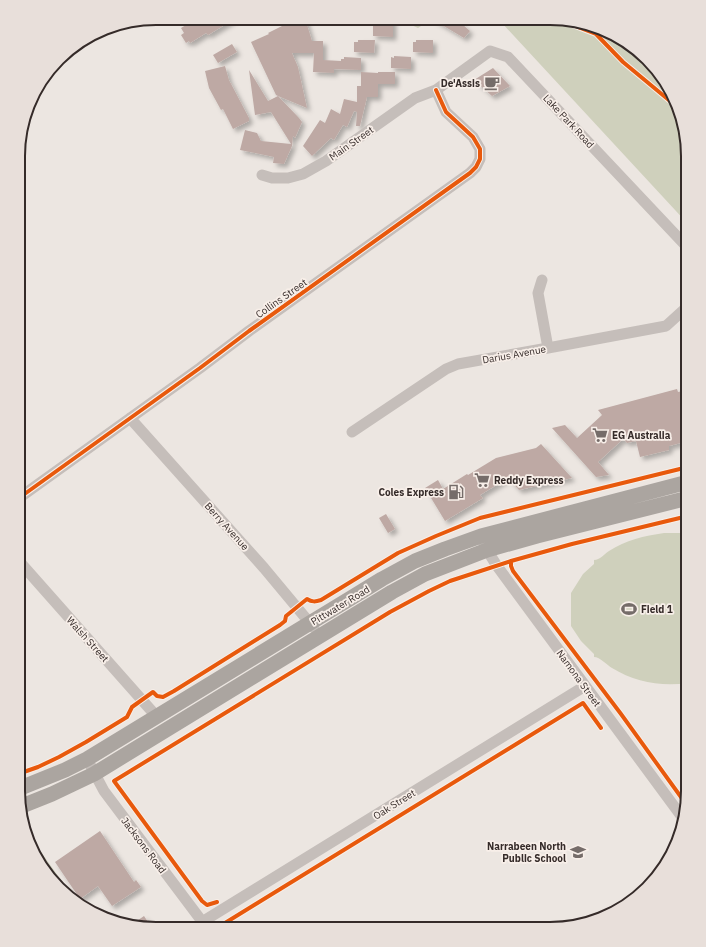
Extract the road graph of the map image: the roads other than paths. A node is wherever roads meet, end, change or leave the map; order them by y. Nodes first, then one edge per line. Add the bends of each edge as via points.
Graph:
1 (436, 90) junction
2 (262, 175) dead end
3 (681, 241) edge
4 (542, 280) dead end
5 (681, 312) edge
6 (548, 348) junction
7 (130, 418) junction
8 (352, 432) dead end
9 (681, 484) edge
10 (25, 493) edge
11 (681, 500) edge
12 (481, 536) junction
13 (487, 550) junction
14 (25, 568) edge
15 (310, 622) junction
16 (321, 637) junction
17 (585, 686) junction
18 (157, 717) junction
19 (87, 759) junction
20 (94, 774) junction
21 (25, 786) edge
22 (26, 804) edge
23 (679, 812) edge
24 (203, 922) edge
25 (210, 922) edge

1 - 2 street, Main Street via 414,98 326,161 303,174 288,178
1 - 3 street, Lake Park Road via 490,51 508,57
1 - 7 street, Collins Street via 446,112 473,137 480,149 480,159 476,167
4 - 6 street via 538,294
5 - 6 street, Darius Avenue via 666,326
6 - 8 street, Darius Avenue via 458,364 446,369
7 - 10 street, Collins Street
7 - 15 street, Berry Avenue
9 - 12 highway, Pittwater Road
11 - 13 highway, Pittwater Road
12 - 13 street, Namona Street
12 - 15 highway, Pittwater Road via 415,562
13 - 16 highway, Pittwater Road via 425,574
13 - 17 street, Namona Street
14 - 18 street, Walsh Street
15 - 16 street, Berry Avenue
15 - 18 highway, Pittwater Road
16 - 20 highway, Pittwater Road
17 - 23 street, Namona Street
17 - 25 street, Oak Street
18 - 19 highway, Pittwater Road
19 - 20 street, Jacksons Road
19 - 21 highway, Pittwater Road
20 - 22 highway, Pittwater Road
20 - 24 street, Jacksons Road via 104,791

